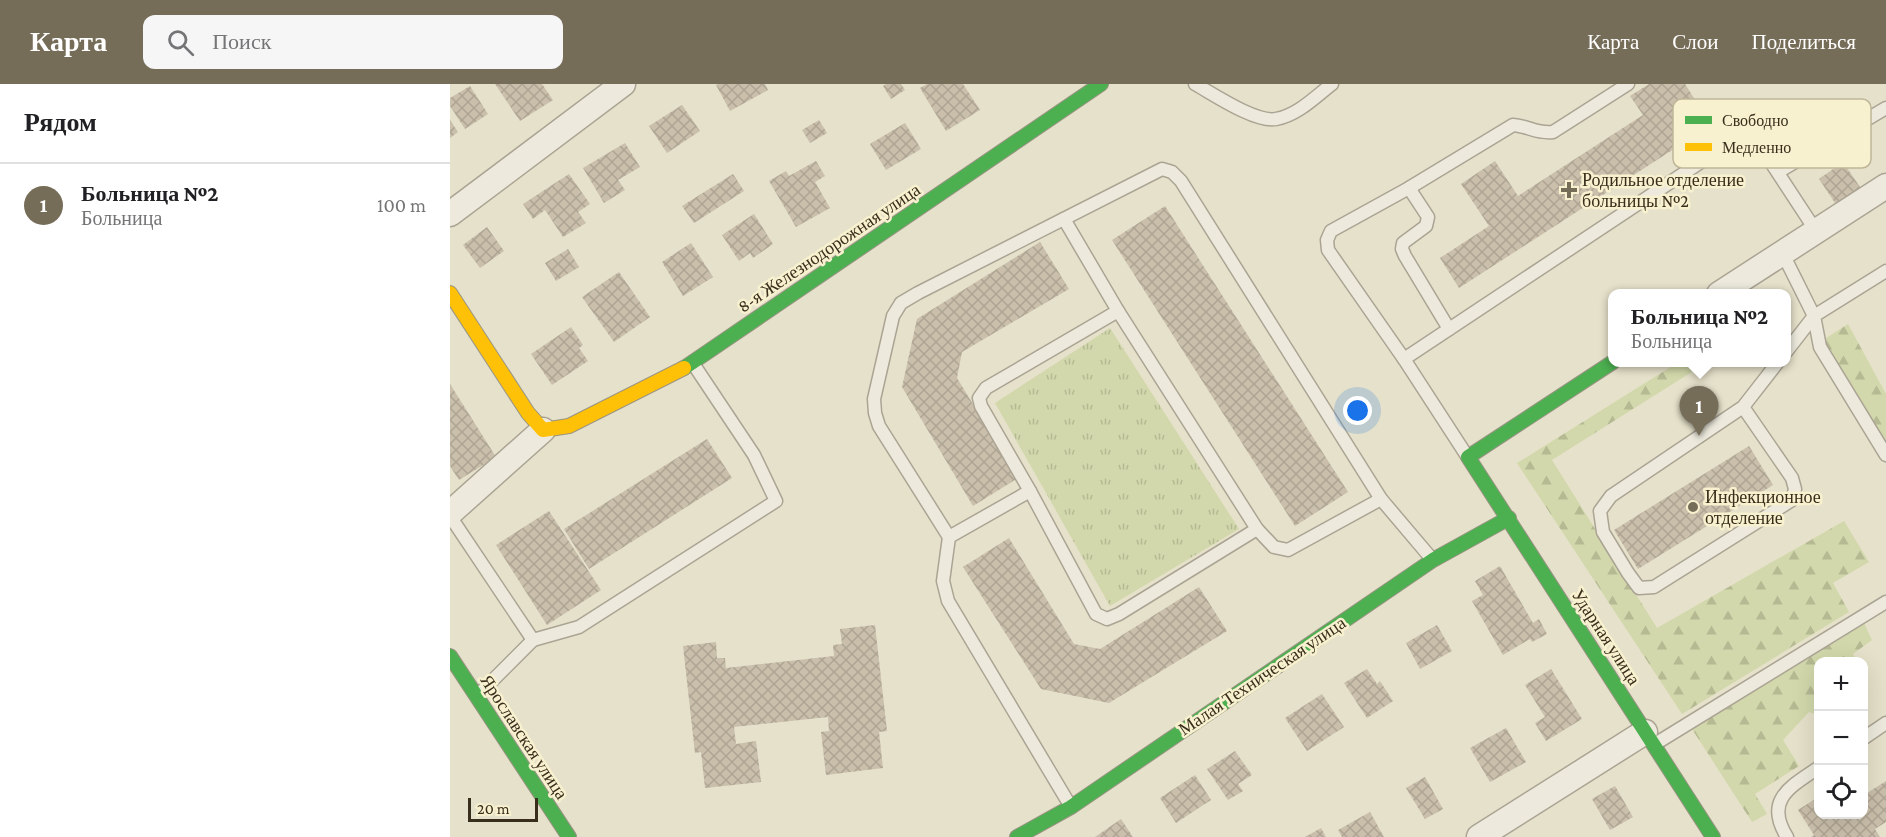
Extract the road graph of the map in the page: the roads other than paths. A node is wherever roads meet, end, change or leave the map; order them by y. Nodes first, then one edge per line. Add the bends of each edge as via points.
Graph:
1 (1101, 84) edge
2 (1195, 84) edge
3 (1332, 84) edge
4 (1628, 84) edge
5 (612, 88) edge
6 (1886, 108) edge
7 (1871, 117) edge
8 (1692, 168) edge
9 (1775, 168) edge
10 (1785, 168) edge
11 (1778, 172) junction
12 (1886, 186) edge
13 (1409, 188) junction
14 (450, 214) edge
15 (1064, 219) junction
16 (1816, 231) junction
17 (1782, 252) junction
18 (1886, 271) edge
19 (1726, 289) edge
20 (450, 293) edge
21 (1118, 311) junction
22 (1814, 316) junction
23 (1449, 329) junction
24 (1791, 346) edge
25 (1404, 359) junction
26 (693, 363) junction
27 (1608, 366) edge
28 (1775, 367) edge
29 (1743, 407) junction
30 (543, 430) junction
31 (1886, 455) edge
32 (1468, 457) junction
33 (1030, 491) junction
34 (1381, 499) junction
35 (450, 515) edge
36 (1509, 518) junction
37 (1257, 529) junction
38 (949, 537) junction
39 (1433, 560) junction
40 (1886, 602) edge
41 (534, 640) junction
42 (450, 656) edge
43 (476, 697) junction
44 (1886, 723) edge
45 (1868, 735) edge
46 (1649, 738) junction
47 (1814, 771) edge
48 (1071, 807) junction
49 (1032, 833) edge
50 (569, 837) edge
51 (1479, 837) edge
52 (1713, 837) edge
53 (1786, 837) edge

1 - 26 street, 8-я Железнодорожная улица
2 - 3 lane via 1246,112 1275,119 1302,108
4 - 13 lane via 1552,132 1540,134 1526,126 1513,125
5 - 14 street
6 - 7 lane
8 - 23 lane
9 - 11 lane
10 - 11 lane
11 - 16 lane
12 - 16 street
13 - 23 lane via 1428,221 1402,249
13 - 25 lane via 1331,231 1327,240 1328,250
15 - 21 lane
15 - 34 lane via 1162,169 1172,172
15 - 38 lane via 918,293 901,303 893,316 874,399 875,413 879,426
16 - 17 street
17 - 19 street
17 - 22 lane
18 - 22 lane
20 - 30 street
21 - 33 lane via 986,388 980,398
21 - 37 lane
22 - 24 lane
22 - 31 lane via 1820,347
23 - 25 lane
25 - 32 lane
26 - 30 street, 8-я Железнодорожная улица via 569,426
26 - 41 lane via 754,455 776,501 579,627
27 - 32 street
28 - 29 lane
29 - 29 lane via 1792,478 1792,500 1654,587 1640,588 1603,532 1600,511 1611,496
30 - 35 street
32 - 36 street, Ударная улица
33 - 37 lane via 1096,615 1107,619
33 - 38 lane
34 - 37 lane via 1287,550 1274,547
34 - 39 lane
35 - 41 lane
36 - 39 street, Малая Техническая улица
36 - 46 street, Ударная улица
38 - 48 lane via 943,581 948,601
39 - 48 street, Малая Техническая улица
40 - 46 lane
41 - 43 lane
42 - 43 street, Ярославская улица
43 - 50 street, Ярославская улица
44 - 45 lane
46 - 51 street
46 - 52 street, Ударная улица
47 - 53 lane via 1789,788 1778,803 1779,824
48 - 49 street, Малая Техническая улица

